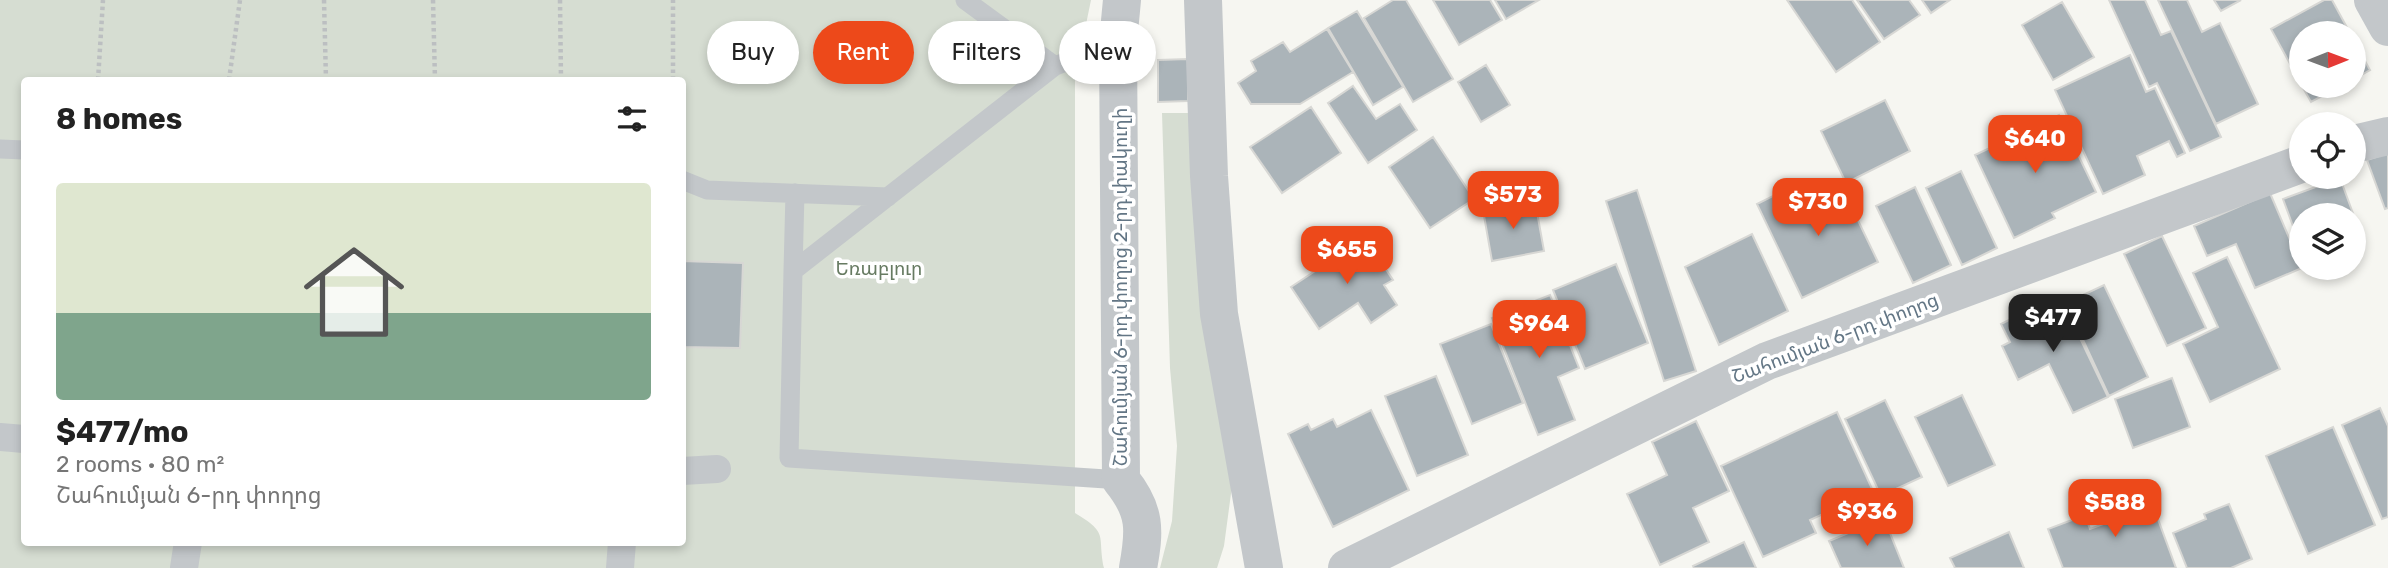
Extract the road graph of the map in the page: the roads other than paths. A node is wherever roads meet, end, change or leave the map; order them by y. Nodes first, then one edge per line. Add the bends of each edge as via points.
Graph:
1 (965, 0) edge
2 (1122, 0) edge
3 (1203, 0) edge
4 (2373, 0) edge
5 (1120, 21) edge
6 (2388, 27) edge
7 (1059, 64) edge
8 (1055, 66) junction
9 (1118, 84) edge
10 (2388, 136) edge
11 (2366, 141) edge
12 (0, 149) edge
13 (21, 150) edge
14 (2289, 168) edge
15 (686, 182) edge
16 (795, 193) junction
17 (888, 197) junction
18 (793, 271) junction
19 (0, 437) edge
20 (21, 439) edge
21 (717, 469) dead end
22 (686, 471) edge
23 (1121, 480) junction
24 (187, 546) edge
25 (622, 546) edge
26 (184, 568) edge
27 (620, 568) edge
28 (1138, 568) edge
29 (1264, 568) edge
30 (1347, 568) edge

1 - 8 lane
2 - 5 street, Շահումյան 6-րդ փողոց 2-րդ փակուղի
3 - 29 street via 1219,314
4 - 6 street
7 - 8 lane
8 - 17 lane
9 - 23 street, Շահումյան 6-րդ փողոց 2-րդ փակուղի
10 - 11 street
12 - 13 lane
14 - 30 street, Շահումյան 6-րդ փողոց via 1767,361
15 - 16 lane via 706,190
16 - 17 lane
16 - 18 lane
17 - 18 lane
18 - 23 lane via 789,458
19 - 20 street
21 - 22 street
23 - 28 street, Շահումյան 6-րդ փողոց 2-րդ փակուղի via 1143,519
24 - 26 street
25 - 27 street

